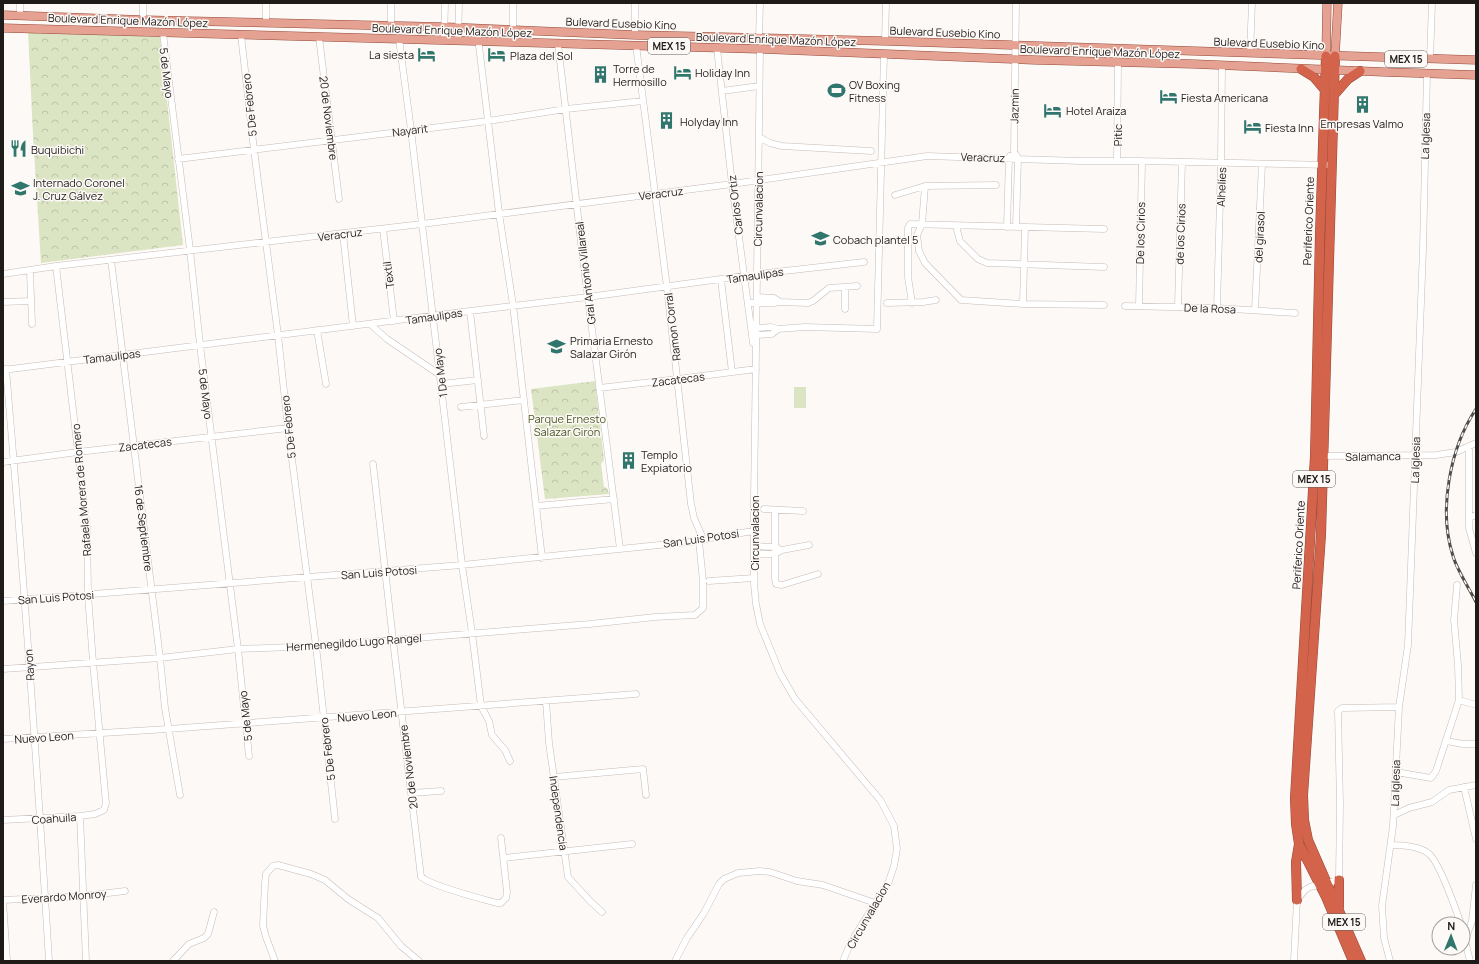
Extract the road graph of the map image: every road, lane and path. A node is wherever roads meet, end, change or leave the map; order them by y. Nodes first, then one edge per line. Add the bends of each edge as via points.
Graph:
1 (20, 3) edge
2 (143, 3) edge
3 (266, 3) edge
4 (391, 3) edge
5 (445, 3) edge
6 (459, 3) edge
7 (513, 3) edge
8 (635, 3) edge
9 (760, 3) edge
10 (886, 3) edge
11 (1016, 3) edge
12 (1252, 3) edge
13 (1328, 3) edge
14 (1338, 3) edge
15 (1432, 3) edge
16 (3, 15) edge
17 (20, 15) junction
18 (143, 20) junction
19 (266, 22) junction
20 (390, 26) junction
21 (445, 27) junction
22 (3, 28) edge
23 (458, 28) junction
24 (477, 28) junction
25 (513, 30) junction
26 (163, 33) junction
27 (241, 35) junction
28 (635, 35) junction
29 (319, 37) junction
30 (759, 38) junction
31 (399, 39) junction
32 (444, 40) junction
33 (458, 41) junction
34 (885, 41) junction
35 (478, 42) junction
36 (558, 44) junction
37 (1016, 45) junction
38 (636, 46) junction
39 (717, 48) junction
40 (760, 49) junction
41 (884, 54) junction
42 (1250, 54) junction
43 (1326, 56) junction
44 (1335, 56) junction
45 (1430, 59) junction
46 (1015, 60) junction
47 (1476, 60) edge
48 (1118, 62) junction
49 (1222, 66) junction
50 (1301, 69) junction
51 (1330, 70) junction
52 (1360, 71) junction
53 (1427, 74) junction
54 (1476, 74) edge
55 (759, 86) junction
56 (1324, 90) junction
57 (722, 91) junction
58 (1334, 95) junction
59 (643, 101) junction
60 (566, 109) junction
61 (488, 121) junction
62 (411, 130) junction
63 (759, 137) junction
64 (332, 140) junction
65 (254, 150) junction
66 (871, 151) dead end
67 (1014, 152) junction
68 (1009, 158) junction
69 (1018, 158) junction
70 (178, 159) junction
71 (1117, 161) junction
72 (1142, 161) junction
73 (1182, 162) junction
74 (881, 163) junction
75 (1221, 163) junction
76 (1262, 164) junction
77 (1322, 165) junction
78 (1332, 165) junction
79 (759, 180) junction
80 (732, 184) junction
81 (996, 185) dead end
82 (926, 186) junction
83 (654, 193) junction
84 (895, 194) dead end
85 (339, 199) dead end
86 (577, 204) junction
87 (1007, 205) junction
88 (1016, 205) junction
89 (499, 213) junction
90 (422, 224) junction
91 (922, 224) junction
92 (956, 226) junction
93 (1007, 227) junction
94 (1016, 227) junction
95 (1025, 228) junction
96 (383, 229) junction
97 (1104, 229) dead end
98 (343, 234) junction
99 (267, 242) junction
100 (190, 250) junction
101 (111, 260) junction
102 (864, 262) dead end
103 (1024, 265) junction
104 (56, 266) junction
105 (1104, 267) dead end
106 (30, 271) junction
107 (3, 274) edge
108 (758, 274) junction
109 (744, 276) junction
110 (721, 280) junction
111 (857, 286) dead end
112 (667, 287) junction
113 (845, 287) junction
114 (588, 297) junction
115 (757, 300) junction
116 (936, 300) dead end
117 (31, 301) junction
118 (3, 302) edge
119 (748, 302) junction
120 (887, 303) dead end
121 (912, 303) junction
122 (1023, 304) junction
123 (1104, 304) dead end
124 (513, 306) junction
125 (1125, 306) dead end
126 (1139, 306) junction
127 (1178, 307) junction
128 (1217, 308) junction
129 (845, 309) dead end
130 (1255, 310) junction
131 (470, 311) junction
132 (1295, 313) dead end
133 (433, 316) junction
134 (394, 321) junction
135 (32, 324) dead end
136 (370, 324) junction
137 (353, 326) junction
138 (317, 330) junction
139 (757, 332) junction
140 (278, 335) junction
141 (200, 345) junction
142 (123, 355) junction
143 (68, 361) junction
144 (756, 362) junction
145 (5, 369) edge
146 (756, 369) junction
147 (732, 372) junction
148 (440, 375) junction
149 (678, 379) junction
150 (478, 380) junction
151 (326, 384) dead end
152 (441, 384) junction
153 (599, 388) junction
154 (524, 400) junction
155 (481, 406) junction
156 (461, 407) dead end
157 (288, 428) junction
158 (484, 436) dead end
159 (211, 437) junction
160 (1476, 443) edge
161 (134, 446) junction
162 (1469, 446) junction
163 (78, 452) junction
164 (1320, 456) junction
165 (1415, 456) junction
166 (14, 461) junction
167 (3, 462) edge
168 (373, 464) dead end
169 (1476, 469) edge
170 (1469, 472) junction
171 (614, 500) junction
172 (536, 506) junction
173 (764, 509) dead end
174 (775, 510) junction
175 (804, 510) dead end
176 (1476, 515) edge
177 (1469, 518) junction
178 (754, 531) junction
179 (699, 541) junction
180 (754, 546) junction
181 (775, 546) junction
182 (809, 546) dead end
183 (620, 549) junction
184 (782, 550) junction
185 (1476, 553) edge
186 (754, 554) junction
187 (774, 554) junction
188 (542, 558) junction
189 (462, 566) junction
190 (385, 571) junction
191 (818, 574) dead end
192 (306, 577) junction
193 (754, 578) junction
194 (709, 581) dead end
195 (230, 584) junction
196 (1456, 585) dead end
197 (152, 590) junction
198 (88, 595) junction
199 (24, 600) junction
200 (3, 601) edge
201 (703, 608) joint
202 (472, 633) junction
203 (393, 640) junction
204 (316, 646) junction
205 (238, 649) junction
206 (160, 658) junction
207 (93, 662) junction
208 (29, 667) junction
209 (3, 669) edge
210 (636, 694) dead end
211 (1459, 700) junction
212 (546, 701) junction
213 (1476, 705) edge
214 (481, 706) junction
215 (1399, 707) junction
216 (402, 712) junction
217 (323, 718) junction
218 (246, 724) junction
219 (168, 729) junction
220 (100, 733) junction
221 (34, 737) junction
222 (3, 739) edge
223 (1446, 740) junction
224 (1476, 744) edge
225 (248, 756) dead end
226 (510, 761) dead end
227 (1396, 772) junction
228 (554, 777) junction
229 (1476, 785) edge
230 (1464, 786) junction
231 (441, 791) dead end
232 (411, 793) junction
233 (180, 795) dead end
234 (646, 795) dead end
235 (104, 810) joint
236 (1394, 815) junction
237 (80, 816) junction
238 (40, 818) junction
239 (335, 819) dead end
240 (3, 820) edge
241 (501, 838) dead end
242 (1476, 839) edge
243 (632, 844) dead end
244 (1299, 844) junction
245 (1391, 845) junction
246 (564, 852) junction
247 (504, 858) junction
248 (1339, 880) junction
249 (1323, 883) junction
250 (1476, 885) edge
251 (125, 891) dead end
252 (84, 896) junction
253 (45, 898) junction
254 (1296, 900) junction
255 (3, 901) edge
256 (875, 903) junction
257 (1340, 911) junction
258 (214, 912) dead end
259 (602, 912) dead end
260 (1458, 916) edge
261 (1471, 924) edge
262 (1295, 960) edge
263 (7, 961) edge
264 (49, 961) edge
265 (86, 961) edge
266 (173, 961) edge
267 (276, 961) edge
268 (419, 961) edge
269 (675, 961) edge
270 (843, 961) edge
271 (1354, 961) edge
272 (1361, 961) edge
273 (1390, 961) edge

1 - 17 street
2 - 18 street
3 - 19 street
4 - 20 street
5 - 21 street
6 - 23 street
7 - 25 street
8 - 28 street
9 - 30 street
10 - 34 street
11 - 37 street, Jazmin
12 - 42 street
13 - 43 main road
14 - 44 main road
15 - 45 street
16 - 17 main road, Bulevard Eusebio Kino / MEX 15
17 - 18 main road, Bulevard Eusebio Kino / MEX 15
18 - 19 main road, Bulevard Eusebio Kino / MEX 15
19 - 20 main road, Bulevard Eusebio Kino / MEX 15
20 - 21 main road, Bulevard Eusebio Kino / MEX 15
21 - 23 main road, Bulevard Eusebio Kino / MEX 15
21 - 32 street
22 - 26 main road, Boulevard Enrique Mazón López / MEX 15
23 - 24 main road, Bulevard Eusebio Kino / MEX 15
23 - 33 street
24 - 25 main road, Bulevard Eusebio Kino / MEX 15
24 - 35 street
25 - 28 main road, Bulevard Eusebio Kino / MEX 15
26 - 27 main road, Boulevard Enrique Mazón López / MEX 15
26 - 70 street, 5 de Mayo
27 - 29 main road, Boulevard Enrique Mazón López / MEX 15
27 - 65 street, 5 De Febrero
28 - 30 main road, Bulevard Eusebio Kino / MEX 15
29 - 31 main road, Boulevard Enrique Mazón López / MEX 15
29 - 64 street, 20 de Noviembre
30 - 34 main road, Bulevard Eusebio Kino / MEX 15
31 - 32 main road, Boulevard Enrique Mazón López / MEX 15
31 - 62 street, 1 De Mayo
32 - 33 main road, Boulevard Enrique Mazón López / MEX 15
33 - 35 main road, Boulevard Enrique Mazón López / MEX 15
34 - 37 main road, Bulevard Eusebio Kino / MEX 15
35 - 36 main road, Boulevard Enrique Mazón López / MEX 15
35 - 61 street
36 - 38 main road, Boulevard Enrique Mazón López / MEX 15
36 - 60 street, Gral Antonio Villareal
37 - 42 main road, Bulevard Eusebio Kino / MEX 15
37 - 46 street, Jazmin
38 - 39 main road, Boulevard Enrique Mazón López / MEX 15
38 - 59 street, Ramon Corral
39 - 40 main road, Boulevard Enrique Mazón López / MEX 15
39 - 57 street, Carlos Ortiz
40 - 41 main road, Boulevard Enrique Mazón López / MEX 15
40 - 55 street, Circunvalacion
41 - 46 main road, Boulevard Enrique Mazón López / MEX 15
41 - 74 street
42 - 43 main road, Bulevard Eusebio Kino / MEX 15
43 - 44 main road, Bulevard Eusebio Kino / MEX 15
43 - 51 highway
44 - 45 main road, MEX 15
44 - 51 highway
45 - 47 main road, MEX 15
46 - 48 main road, Boulevard Enrique Mazón López / MEX 15
46 - 67 street, Jazmin
48 - 49 main road, Boulevard Enrique Mazón López / MEX 15
48 - 71 street, Pitic
49 - 50 main road, Boulevard Enrique Mazón López / MEX 15
49 - 75 street, Alhelíes
50 - 51 main road, Boulevard Enrique Mazón López / MEX 15
50 - 56 highway via 1314,77
51 - 52 main road, Boulevard Enrique Mazón López / MEX 15
51 - 56 highway, Periferico Oriente / MEX 15
51 - 58 highway, Periferico Oriente / MEX 15
52 - 53 main road, Boulevard Enrique Mazón López / MEX 15
52 - 58 highway via 1348,79
53 - 54 main road, Boulevard Enrique Mazón López / MEX 15
53 - 165 street, La Iglesia
55 - 57 street
55 - 63 street, Circunvalacion
56 - 77 highway, Periferico Oriente / MEX 15
57 - 80 street, Carlos Ortiz
58 - 78 highway, Periferico Oriente / MEX 15
59 - 60 street, Nayarit
59 - 83 street, Ramon Corral
60 - 61 street, Nayarit
60 - 86 street, Gral Antonio Villareal
61 - 62 street, Nayarit
61 - 89 street
62 - 64 street, Nayarit
62 - 90 street, 1 De Mayo
63 - 66 street via 782,146
63 - 79 street, Circunvalacion
64 - 65 street, Nayarit
64 - 85 street, 20 de Noviembre
65 - 70 street, Nayarit
65 - 99 street, 5 De Febrero
67 - 68 street
67 - 69 street
68 - 69 street, Veracruz
68 - 74 street, Veracruz via 927,156
68 - 87 street
69 - 71 street, Veracruz
69 - 88 street
70 - 100 street, 5 de Mayo
71 - 72 street, Veracruz
72 - 73 street, Veracruz
72 - 126 street, De los Cirios
73 - 75 street, Veracruz
73 - 127 street, de los Cirios
74 - 79 street, Veracruz
74 - 139 street via 877,329 804,326 778,329 771,327
75 - 76 street, Veracruz
75 - 128 street, Alhelíes
76 - 77 street, Veracruz
76 - 130 street, del girasol
77 - 78 street, Veracruz
77 - 164 highway, Periferico Oriente / MEX 15
78 - 164 highway, Periferico Oriente / MEX 15
79 - 80 street, Veracruz
79 - 108 street, Circunvalacion
80 - 83 street, Veracruz
80 - 109 street, Carlos Ortiz
81 - 82 street
82 - 84 street
82 - 91 street
83 - 86 street, Veracruz
83 - 112 street, Ramon Corral
86 - 89 street, Veracruz
86 - 114 street, Gral Antonio Villareal
87 - 88 street
87 - 93 street
88 - 94 street
89 - 90 street, Veracruz
89 - 124 street
90 - 96 street, Veracruz
90 - 133 street, 1 De Mayo
91 - 92 street
91 - 121 street via 910,224 908,228 908,277
91 - 122 street via 918,230 917,240 921,257 961,300
92 - 93 street
92 - 103 street via 960,241 982,262
93 - 94 street
94 - 95 street
95 - 97 street
95 - 103 street
96 - 98 street, Veracruz
96 - 134 street, Textil
98 - 99 street, Veracruz
98 - 137 street
99 - 100 street, Veracruz
99 - 140 street, 5 De Febrero
100 - 101 street, Veracruz
100 - 141 street, 5 de Mayo
101 - 104 street, Veracruz
101 - 142 street, 16 de Septiembre
102 - 108 street, Tamaulipas
103 - 105 street
103 - 122 street
104 - 106 street, Veracruz
104 - 143 street, Rafaela Morera de Romero
106 - 107 street, Veracruz
106 - 117 street
108 - 109 street, Tamaulipas
108 - 115 street, Circunvalacion
109 - 110 street, Tamaulipas
109 - 119 street, Carlos Ortiz
110 - 112 street, Tamaulipas
110 - 147 street
111 - 113 street
112 - 114 street, Tamaulipas
112 - 149 street, Ramon Corral
113 - 115 street via 829,288 810,303 774,303
113 - 129 street
114 - 124 street, Tamaulipas
114 - 153 street, Gral Antonio Villareal
115 - 119 street
115 - 139 street, Circunvalacion
116 - 121 street
117 - 118 street
117 - 135 street
119 - 144 street, Carlos Ortiz
120 - 121 street
122 - 123 street
124 - 131 street, Tamaulipas
124 - 154 street
125 - 126 street, De la Rosa
126 - 127 street, De la Rosa
127 - 128 street, De la Rosa
128 - 130 street, De la Rosa
130 - 132 street, De la Rosa
131 - 133 street, Tamaulipas
131 - 150 street
133 - 134 street, Tamaulipas
133 - 148 street, 1 De Mayo
134 - 136 street, Tamaulipas
136 - 137 street, Tamaulipas
136 - 148 street via 387,339
137 - 138 street, Tamaulipas
138 - 140 street, Tamaulipas
138 - 151 street
139 - 144 street, Circunvalacion
140 - 141 street, Tamaulipas
140 - 157 street, 5 De Febrero
141 - 142 street, Tamaulipas
141 - 159 street, 5 de Mayo
142 - 143 street, Tamaulipas
142 - 161 street, 16 de Septiembre
143 - 145 street, Tamaulipas
143 - 163 street, Rafaela Morera de Romero
144 - 146 street, Circunvalacion
145 - 166 street, Rayon
146 - 147 street, Zacatecas
146 - 178 street, Circunvalacion
147 - 149 street, Zacatecas
148 - 152 street, 1 De Mayo
149 - 153 street, Zacatecas
149 - 179 street, Ramon Corral via 691,504 701,534
150 - 152 street
150 - 155 street
152 - 189 street, 1 De Mayo
153 - 171 street, Gral Antonio Villareal
154 - 155 street
154 - 172 street
155 - 156 street
155 - 158 street
157 - 159 street, Zacatecas
157 - 192 street, 5 De Febrero
159 - 161 street, Zacatecas
159 - 195 street, 5 de Mayo
160 - 162 street, Salamanca
161 - 163 street, Zacatecas
161 - 197 street, 16 de Septiembre
162 - 165 street, Salamanca via 1456,452
162 - 170 street
163 - 166 street, Zacatecas
163 - 198 street, Rafaela Morera de Romero via 87,528
164 - 165 street, Salamanca
164 - 244 highway, Periferico Oriente / MEX 15 via 1295,798
164 - 249 highway, Periferico Oriente / MEX 15 via 1321,535 1303,795 1308,840
165 - 215 street, La Iglesia via 1408,645
166 - 167 street, Zacatecas
166 - 199 street, Rayon
168 - 190 street, 20 de Noviembre
169 - 170 street
170 - 177 street
171 - 172 street
171 - 183 street, Gral Antonio Villareal
172 - 188 street
173 - 174 street
174 - 175 street
174 - 181 street
176 - 177 street
177 - 185 street
178 - 179 street, San Luis Potosi
178 - 180 street, Circunvalacion
179 - 183 street, San Luis Potosi
179 - 201 street, Ramon Corral
180 - 181 street
180 - 186 street, Circunvalacion
181 - 184 street
181 - 187 street
182 - 184 street
183 - 188 street, San Luis Potosi
184 - 187 street
186 - 187 street
186 - 193 street, Circunvalacion
187 - 191 street via 775,581 778,585
188 - 189 street, San Luis Potosi
189 - 190 street, San Luis Potosi
189 - 202 street, 1 De Mayo
190 - 192 street, San Luis Potosi
190 - 203 street, 20 de Noviembre
192 - 195 street, San Luis Potosi
192 - 204 street, 5 De Febrero
193 - 194 street
193 - 256 street, Circunvalacion via 760,624 780,673 795,699 880,801 894,826 897,849 894,866 889,881
195 - 197 street, San Luis Potosi
195 - 205 street, 5 de Mayo
196 - 211 street via 1454,620
197 - 198 street, San Luis Potosi
197 - 206 street, 16 de Septiembre
198 - 199 street, San Luis Potosi
198 - 207 street, Rafaela Morera de Romero
199 - 200 street, San Luis Potosi
199 - 208 street, Rayon
201 - 202 street, Hermenegildo Lugo Rangel via 695,615
202 - 203 street, Hermenegildo Lugo Rangel
202 - 214 street, 1 De Mayo
203 - 204 street, Hermenegildo Lugo Rangel
203 - 216 street, 20 de Noviembre
204 - 205 street, Hermenegildo Lugo Rangel
204 - 217 street, 5 De Febrero
205 - 206 street, Hermenegildo Lugo Rangel
205 - 218 street, 5 de Mayo
206 - 207 street, Hermenegildo Lugo Rangel
206 - 219 street, 16 de Septiembre
207 - 208 street, Hermenegildo Lugo Rangel
207 - 220 street, Rafaela Morera de Romero
208 - 209 street, Hermenegildo Lugo Rangel
208 - 221 street, Rayon
210 - 212 street, Nuevo Leon
211 - 213 street
211 - 223 street
212 - 214 street, Nuevo Leon
212 - 228 street, Independencia
214 - 216 street, Nuevo Leon
214 - 226 street, 1 De Mayo via 489,721 492,735 505,750
215 - 227 street, La Iglesia
215 - 248 street via 1342,708 1338,711
216 - 217 street, Nuevo Leon
216 - 232 street, 20 de Noviembre
217 - 218 street, Nuevo Leon
217 - 239 street, 5 De Febrero
218 - 219 street, Nuevo Leon
218 - 225 street, 5 de Mayo
219 - 220 street, Nuevo Leon
219 - 233 street, 16 de Septiembre
220 - 221 street, Nuevo Leon
220 - 235 street, Rafaela Morera de Romero via 106,803
221 - 222 street, Nuevo Leon
221 - 238 street, Rayon
223 - 224 street
223 - 227 street via 1436,771 1431,778
227 - 236 street, La Iglesia
228 - 234 street via 644,769
228 - 246 street, Independencia
229 - 230 street
230 - 236 street via 1449,790 1432,802
230 - 242 street
231 - 232 street
232 - 247 street, 20 de Noviembre via 422,876 425,879 501,903 506,898 507,887
235 - 237 street, Coahuila
236 - 245 street, La Iglesia
237 - 238 street, Coahuila
237 - 252 street
238 - 240 street, Coahuila
238 - 253 street, Rayon
241 - 247 street
243 - 246 street
244 - 249 highway, Periferico Oriente / MEX 15
244 - 254 highway via 1296,862
245 - 260 street via 1417,848 1431,855
245 - 273 street, La Iglesia via 1382,906 1384,938
246 - 247 street
246 - 259 street, Independencia via 568,878
248 - 249 street
248 - 257 highway
249 - 254 street via 1305,890
249 - 257 highway, Periferico Oriente / MEX 15
249 - 271 highway, Periferico Oriente / MEX 15
250 - 261 street
251 - 252 street, Everardo Monroy
252 - 253 street, Everardo Monroy
252 - 265 street
253 - 255 street, Everardo Monroy
253 - 264 street, Rayon
254 - 262 street
255 - 263 street
256 - 269 street via 823,885 797,881 770,872 738,873 719,884
256 - 270 street, Circunvalacion via 851,942
257 - 272 highway, Periferico Oriente / MEX 15
258 - 266 street via 208,934 189,944
267 - 268 street via 266,938 263,918 266,874 273,866 278,865 325,880 348,899 378,918 401,946

